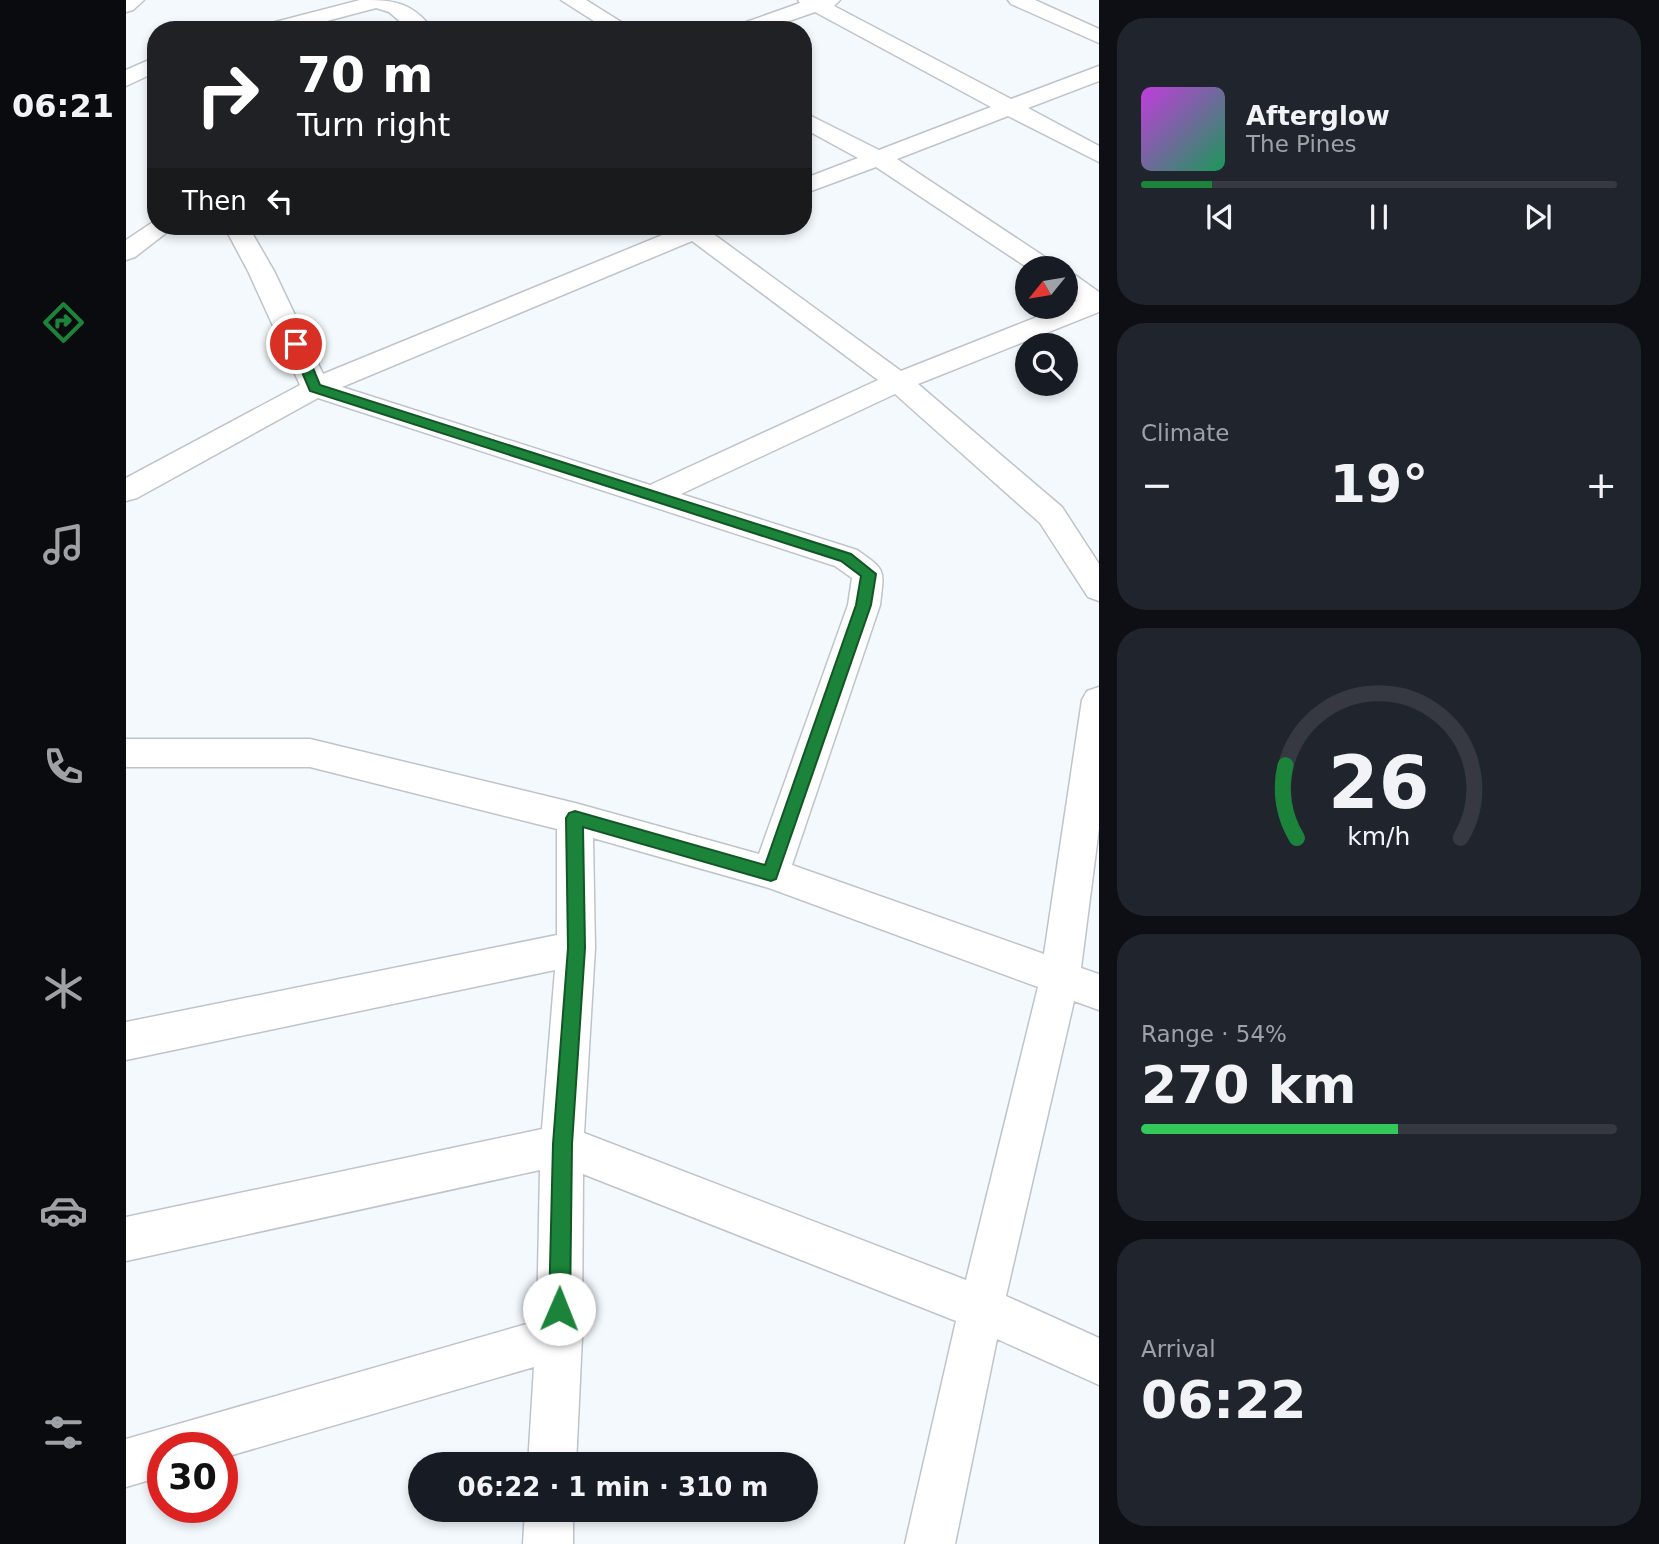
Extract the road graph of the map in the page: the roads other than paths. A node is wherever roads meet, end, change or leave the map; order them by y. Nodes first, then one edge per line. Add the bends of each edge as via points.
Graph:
1 (134, 0) edge
2 (571, 0) edge
3 (1018, 0) edge
4 (378, 1) edge
5 (819, 1) edge
6 (126, 6) edge
7 (301, 21) edge
8 (412, 21) edge
9 (608, 21) edge
10 (765, 21) edge
11 (1099, 37) edge
12 (1099, 73) edge
13 (1009, 107) junction
14 (812, 125) edge
15 (1099, 155) edge
16 (875, 158) junction
17 (812, 183) edge
18 (150, 235) edge
19 (241, 235) edge
20 (679, 235) edge
21 (705, 235) edge
22 (126, 252) edge
23 (1026, 256) edge
24 (1078, 289) edge
25 (1098, 302) edge
26 (898, 382) junction
27 (315, 388) junction
28 (126, 491) edge
29 (654, 495) junction
30 (1099, 589) edge
31 (1099, 700) edge
32 (126, 753) edge
33 (575, 818) junction
34 (771, 873) junction
35 (576, 948) junction
36 (1060, 977) junction
37 (1099, 992) edge
38 (126, 1041) edge
39 (562, 1144) junction
40 (126, 1239) edge
41 (981, 1308) junction
42 (559, 1336) junction
43 (1099, 1363) edge
44 (230, 1432) edge
45 (553, 1452) edge
46 (147, 1457) edge
47 (126, 1463) edge
48 (549, 1522) edge
49 (548, 1544) edge
50 (930, 1544) edge

1 - 6 street
2 - 9 street
3 - 11 street
4 - 7 street
4 - 8 street
5 - 10 street
5 - 13 street
12 - 13 street
13 - 15 street
13 - 16 street
14 - 16 street
16 - 17 street
16 - 23 street
18 - 22 street
19 - 27 street
20 - 27 street
21 - 26 street
24 - 25 street
25 - 26 street
26 - 29 street
26 - 30 street via 1051,515
27 - 28 street
27 - 29 street
29 - 34 street via 846,558 869,574 863,605
31 - 36 street
32 - 33 street via 310,753
33 - 34 street
33 - 35 street
34 - 36 street
35 - 38 street
35 - 39 street
36 - 37 street
36 - 41 street
39 - 40 street
39 - 41 street
39 - 42 street
41 - 43 street
41 - 50 street
42 - 44 street
42 - 45 street
46 - 47 street
48 - 49 street

